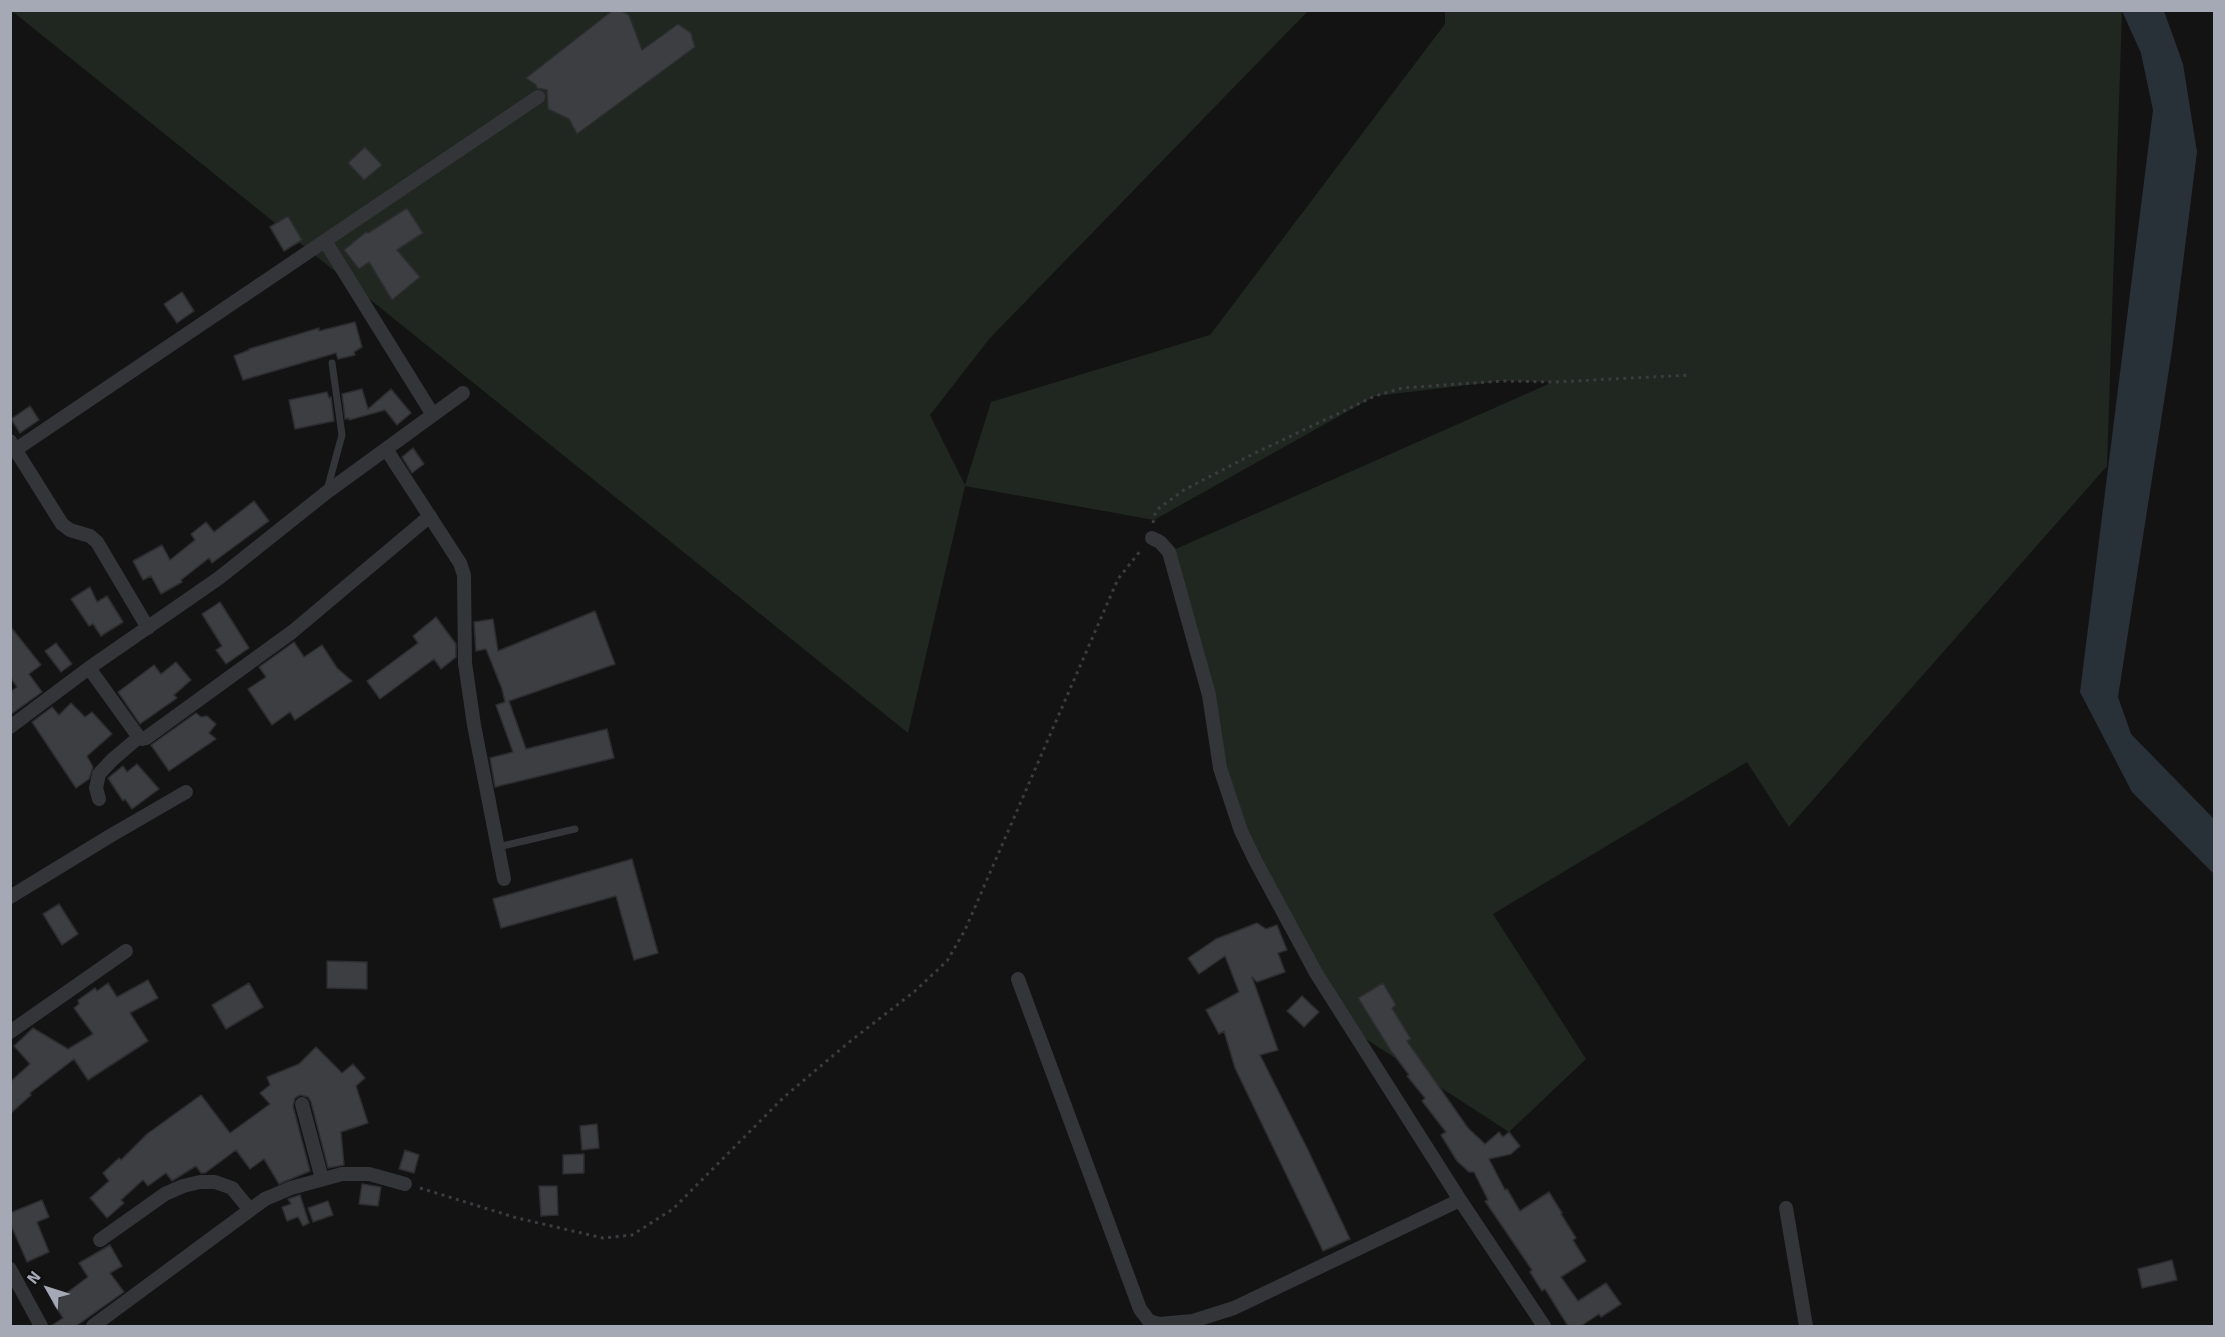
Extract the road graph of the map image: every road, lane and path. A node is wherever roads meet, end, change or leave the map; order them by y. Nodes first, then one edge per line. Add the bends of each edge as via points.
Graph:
1 (538, 97) dead end
2 (325, 240) junction
3 (332, 363) dead end
4 (1690, 375) dead end
5 (463, 393) dead end
6 (433, 415) junction
7 (13, 446) edge
8 (386, 449) junction
9 (327, 492) junction
10 (430, 516) junction
11 (1152, 538) junction
12 (148, 628) junction
13 (89, 668) junction
14 (10, 727) edge
15 (139, 737) junction
16 (186, 792) dead end
17 (99, 799) dead end
18 (575, 829) dead end
19 (498, 847) junction
20 (504, 879) dead end
21 (10, 897) edge
22 (126, 951) dead end
23 (1017, 980) dead end
24 (10, 1032) edge
25 (302, 1104) dead end
26 (322, 1179) junction
27 (405, 1184) joint
28 (1460, 1200) junction
29 (1786, 1208) dead end
30 (250, 1210) junction
31 (100, 1239) dead end
32 (10, 1269) edge
33 (41, 1326) edge
34 (93, 1326) edge
35 (1544, 1326) edge
36 (1806, 1326) edge

1 - 2 street
2 - 6 street
2 - 7 street
3 - 9 lane via 342,439
4 - 11 path via 1502,381 1402,388 1375,396 1184,490 1155,514
5 - 6 street
6 - 8 street
7 - 12 street via 62,524 97,542
8 - 9 street
8 - 10 street
9 - 12 street via 219,578
10 - 15 street via 292,632 149,736
10 - 19 street via 464,575 465,663
11 - 27 path via 1118,579 965,930 947,961 784,1097 681,1201 632,1235 603,1239
11 - 28 street via 1169,552 1209,695 1220,768 1241,831 1316,973
12 - 13 street
13 - 14 street
13 - 15 street
15 - 17 street via 99,774
16 - 21 street
18 - 19 lane
19 - 20 street
22 - 24 street
23 - 28 street via 1140,1309 1149,1321 1193,1321 1234,1308
25 - 26 street
26 - 27 street via 369,1174
26 - 30 street via 265,1199
28 - 35 street
29 - 36 street
30 - 31 street via 232,1188 200,1182 165,1194
30 - 34 street
32 - 33 street

